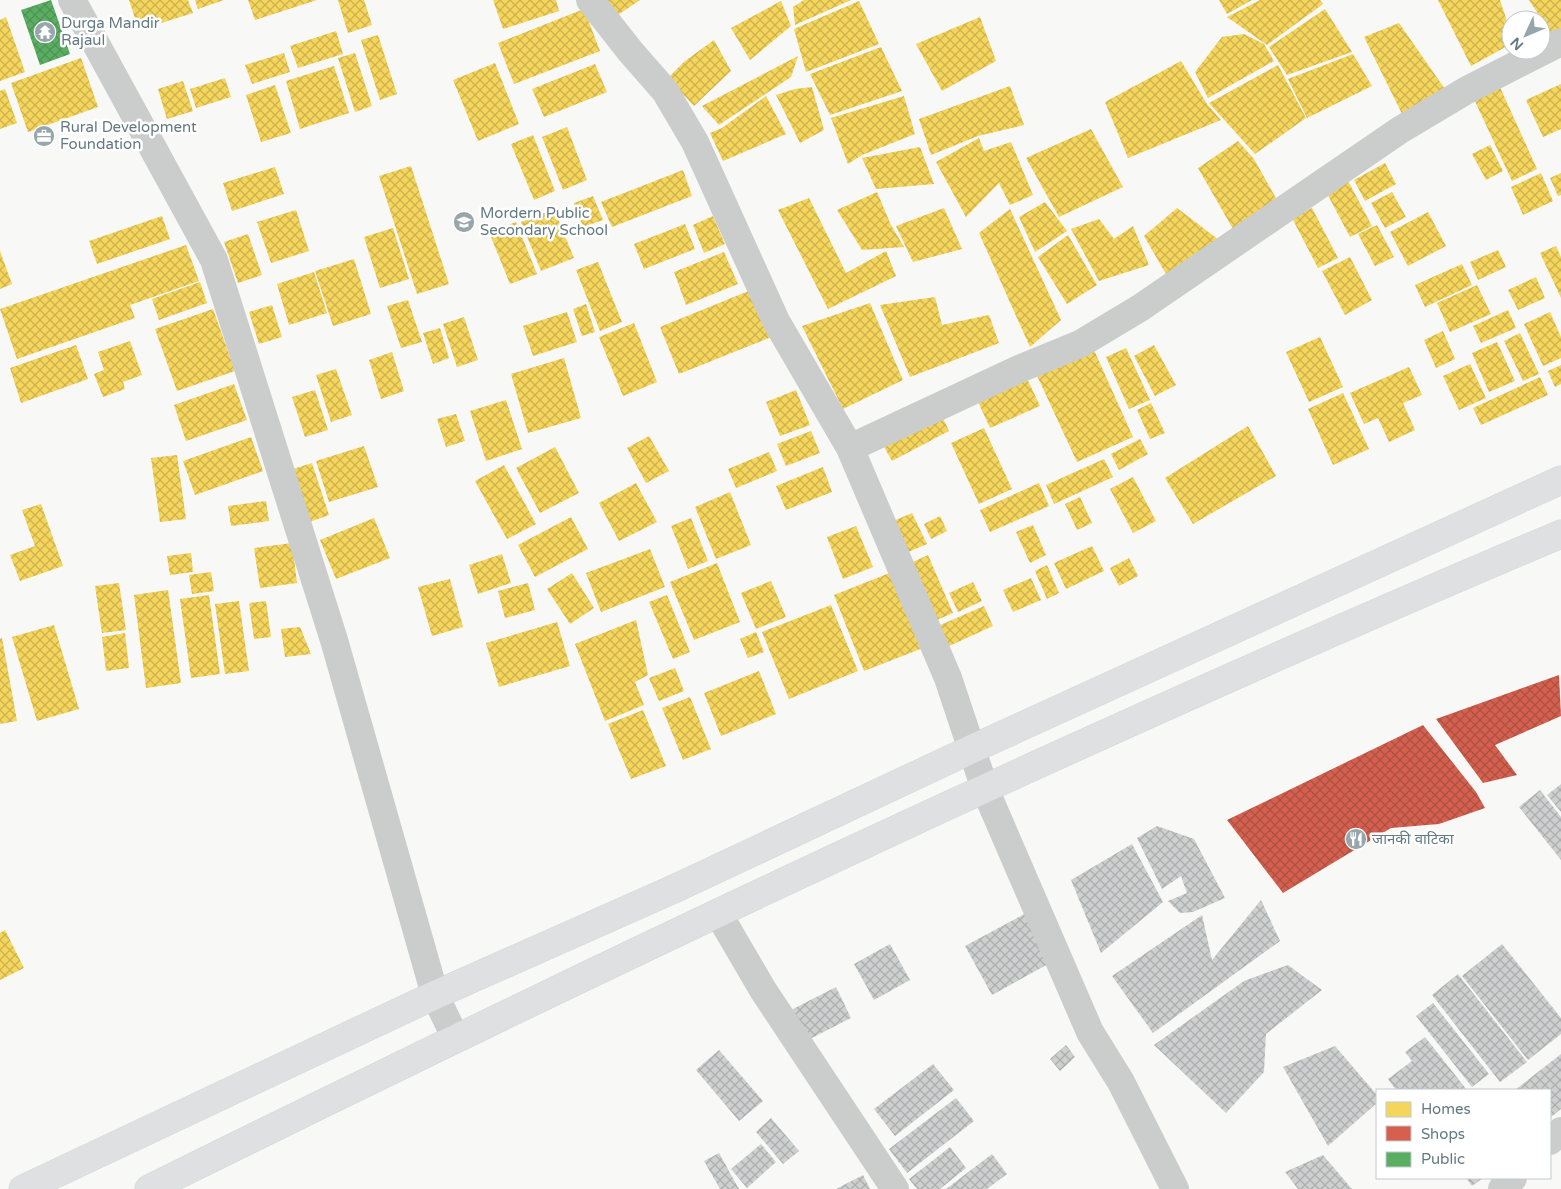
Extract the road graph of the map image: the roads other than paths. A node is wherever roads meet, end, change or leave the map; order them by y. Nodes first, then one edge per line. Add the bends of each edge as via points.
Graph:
1 (72, 0) edge
2 (590, 0) edge
3 (1561, 42) edge
4 (850, 448) junction
5 (1561, 480) edge
6 (1561, 534) edge
7 (972, 749) junction
8 (985, 789) junction
9 (718, 913) junction
10 (435, 995) junction
11 (455, 1037) junction
12 (1561, 1131) edge
13 (1551, 1139) edge
14 (1512, 1179) edge
15 (24, 1189) edge
16 (149, 1189) edge
17 (895, 1189) edge
18 (1176, 1189) edge
19 (1502, 1189) edge

1 - 10 street via 214,260 334,640
2 - 4 street via 665,91 695,142 776,321
3 - 4 street via 1400,130 1140,308 1080,344
4 - 7 street via 948,678
5 - 7 highway
6 - 8 highway via 1404,600
7 - 8 street
7 - 10 highway via 676,888
8 - 9 highway
8 - 18 street via 1090,1032 1121,1082
9 - 11 highway
9 - 17 street via 762,990
10 - 11 street
10 - 15 highway
11 - 16 highway
12 - 13 street
14 - 19 street

